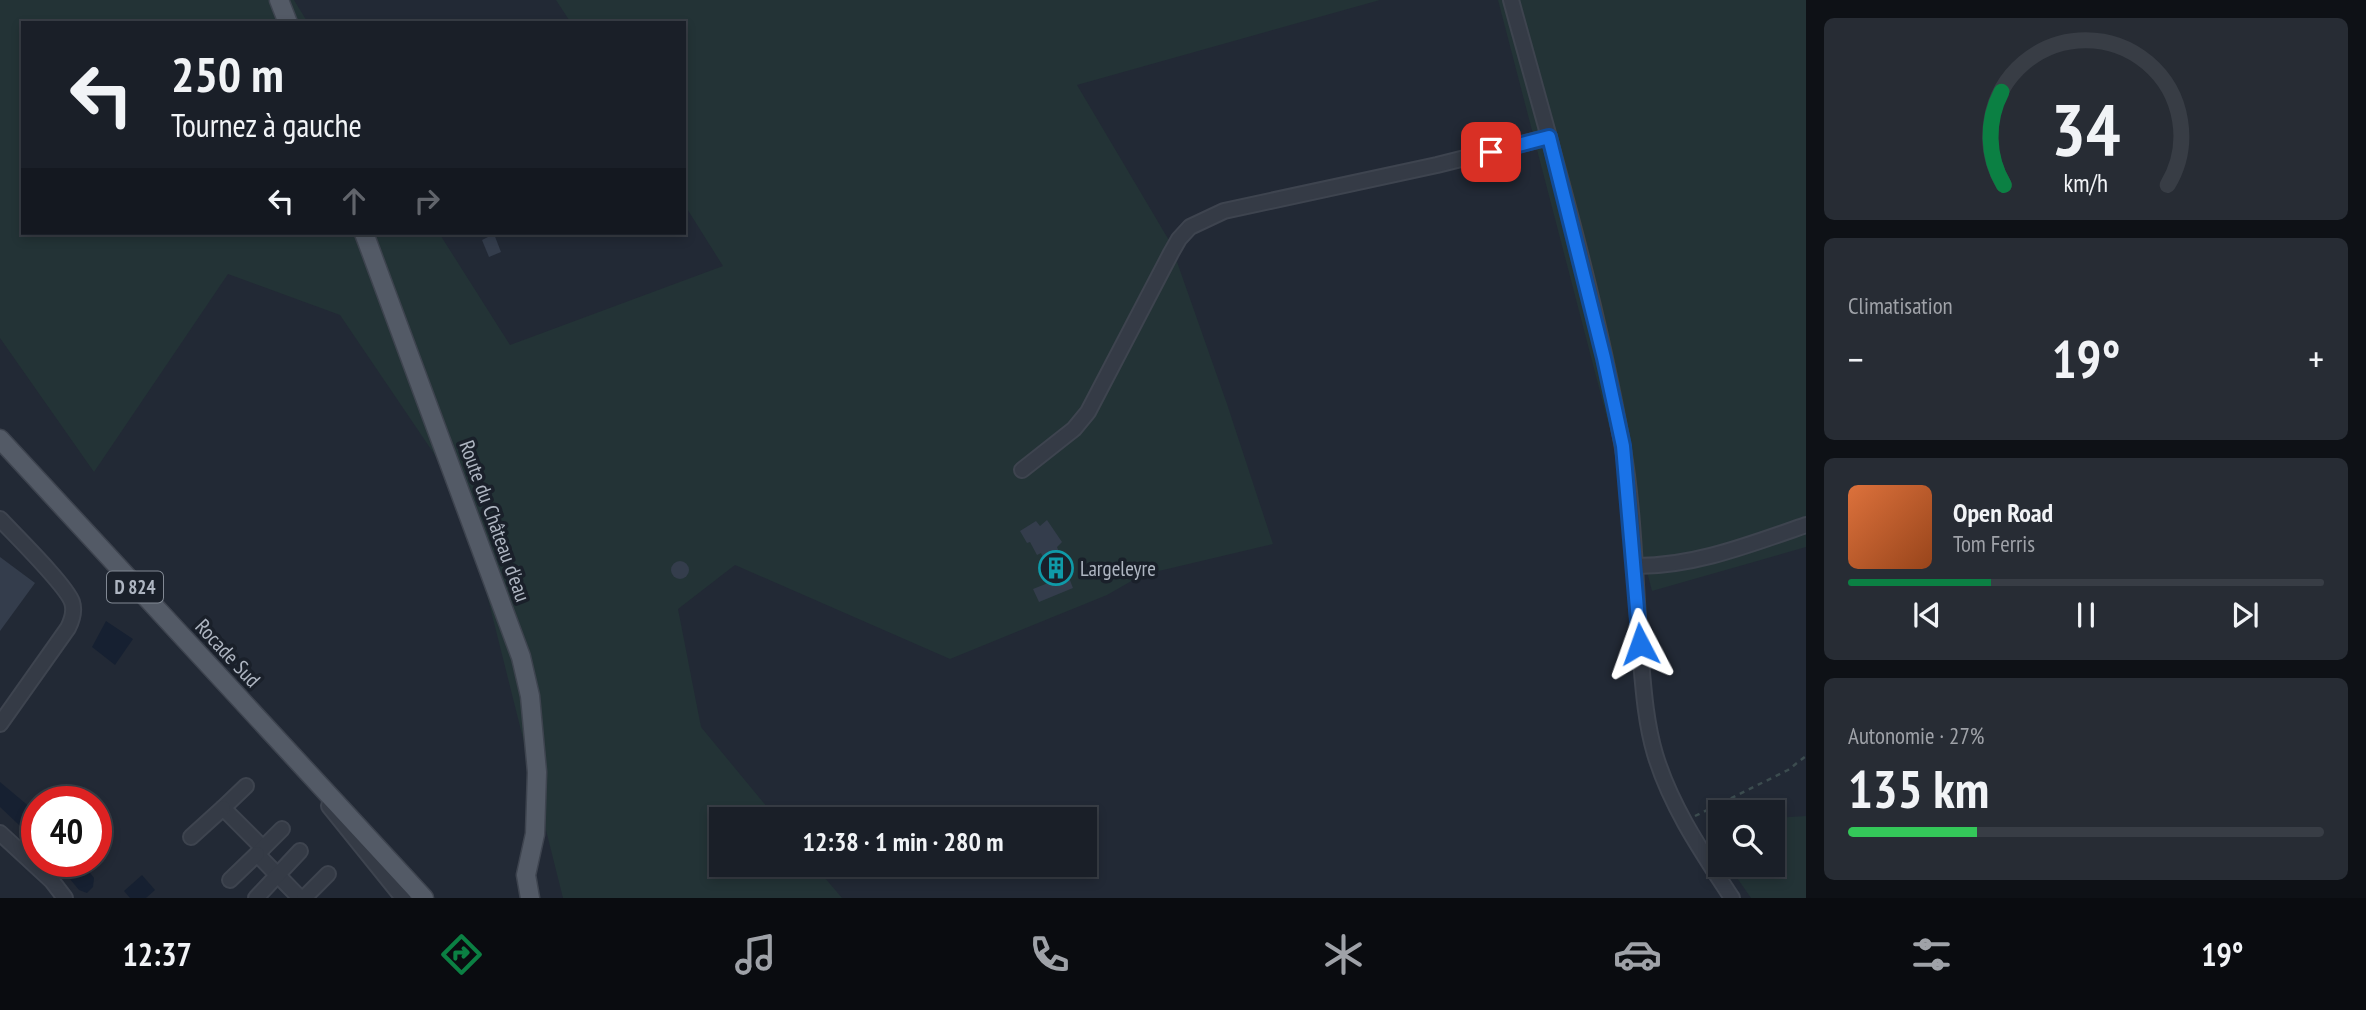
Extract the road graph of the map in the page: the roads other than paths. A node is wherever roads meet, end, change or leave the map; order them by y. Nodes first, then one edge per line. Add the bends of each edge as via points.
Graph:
1 (279, 0) edge
2 (1511, 0) edge
3 (287, 21) edge
4 (1549, 137) junction
5 (365, 235) edge
6 (0, 439) edge
7 (1021, 470) dead end
8 (0, 519) edge
9 (1806, 525) edge
10 (1634, 566) junction
11 (0, 724) edge
12 (272, 734) junction
13 (246, 786) dead end
14 (223, 808) junction
15 (282, 829) dead end
16 (0, 833) edge
17 (191, 837) dead end
18 (260, 851) junction
19 (300, 851) dead end
20 (328, 874) dead end
21 (278, 876) junction
22 (230, 880) dead end
23 (65, 898) edge
24 (256, 898) edge
25 (302, 898) edge
26 (403, 898) edge
27 (424, 898) edge
28 (530, 898) edge
29 (1732, 898) edge

1 - 3 main road
2 - 4 street
4 - 7 street via 1224,211 1191,227 1171,253 1088,412 1074,429
4 - 10 street via 1618,418
5 - 28 main road, Route du Château d'eau via 521,657 530,696 537,772 535,834 526,875
6 - 12 main road, Rocade Sud / D 824
8 - 11 street via 66,592 73,609 68,628
9 - 10 street via 1704,558
10 - 29 street via 1647,720 1654,752 1684,822
12 - 26 street
12 - 27 main road, Rocade Sud / D 824
13 - 14 street
14 - 17 street
14 - 18 street
15 - 18 street
16 - 23 street
18 - 21 street
18 - 22 street
19 - 21 street
20 - 25 street
21 - 24 street
21 - 25 street

